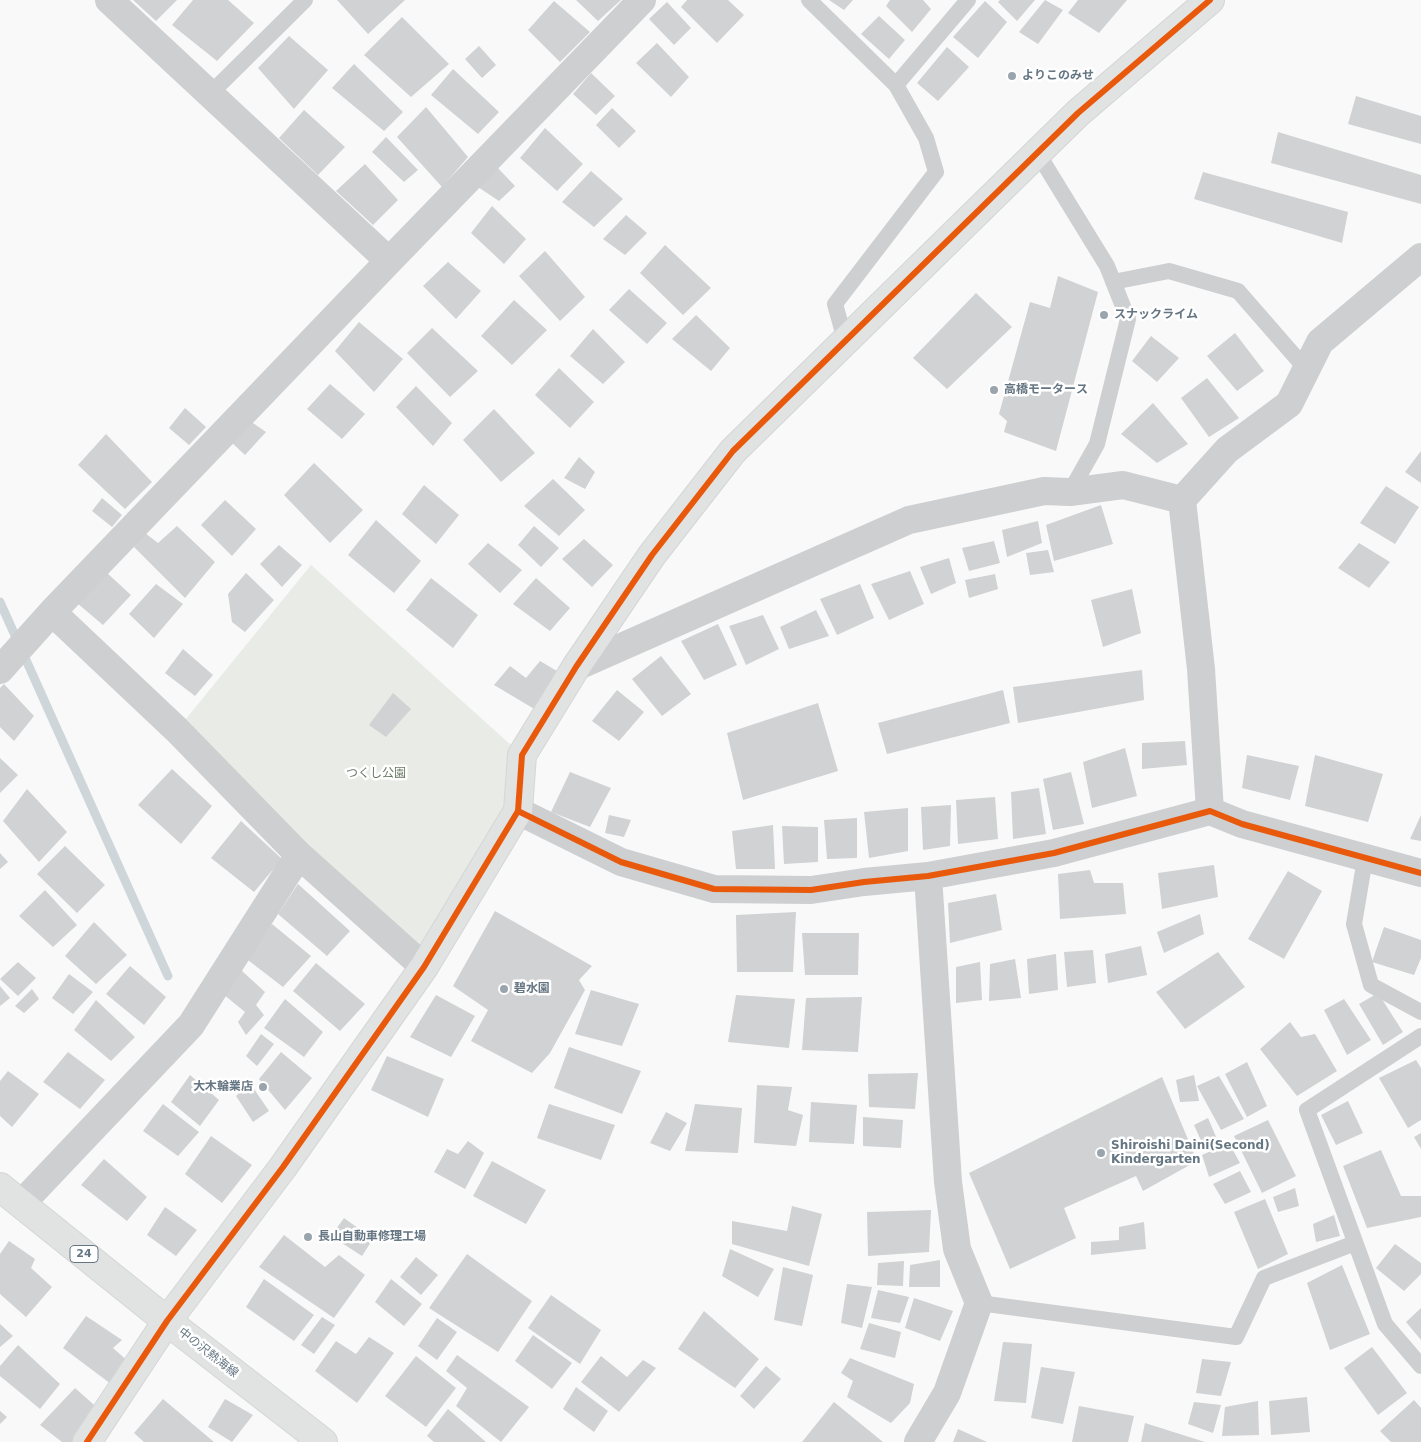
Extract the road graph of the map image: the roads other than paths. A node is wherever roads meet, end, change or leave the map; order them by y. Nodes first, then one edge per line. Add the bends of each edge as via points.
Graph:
1 (109, 0) edge
2 (305, 0) edge
3 (642, 0) edge
4 (809, 0) edge
5 (968, 0) edge
6 (1210, 0) edge
7 (896, 86) junction
8 (210, 94) junction
9 (1037, 152) junction
10 (1421, 258) edge
11 (389, 260) junction
12 (1113, 282) junction
13 (844, 340) junction
14 (1306, 369) junction
15 (1070, 492) junction
16 (1182, 500) junction
17 (52, 612) junction
18 (4, 666) edge
19 (576, 667) junction
20 (518, 811) junction
21 (1210, 811) junction
22 (299, 855) junction
23 (1365, 859) junction
24 (1421, 874) edge
25 (928, 876) junction
26 (424, 967) junction
27 (1421, 1012) edge
28 (1421, 1036) edge
29 (0, 1187) edge
30 (21, 1204) junction
31 (1355, 1243) junction
32 (979, 1303) junction
33 (168, 1322) junction
34 (1421, 1366) edge
35 (87, 1442) edge
36 (323, 1442) edge
37 (918, 1442) edge

1 - 8 street
2 - 8 lane
3 - 11 street
4 - 7 lane
5 - 7 lane
6 - 9 street
7 - 13 lane via 926,138 936,172 835,304
8 - 11 street
9 - 12 lane via 1107,266
9 - 13 street
10 - 14 street via 1320,342
11 - 17 street
12 - 14 lane via 1170,271 1238,291
12 - 15 lane via 1128,319 1097,444
13 - 19 street via 733,451 652,555
14 - 16 street via 1289,404 1227,450
15 - 16 street via 1123,485
15 - 19 street via 1044,491 909,520
16 - 21 street via 1201,669
17 - 18 street
17 - 22 street via 177,730
19 - 20 street via 522,755
20 - 25 street via 621,862 714,889 811,890
20 - 26 street
21 - 23 street via 1242,824
21 - 25 street via 1054,853
22 - 26 street
22 - 30 street via 191,1025
23 - 24 street
23 - 27 lane via 1354,924 1372,984
25 - 32 street via 948,1182 957,1249
26 - 33 street via 283,1167
28 - 31 lane via 1307,1110
29 - 30 street, 中の沢熱海線 / 24
30 - 33 street, 中の沢熱海線 / 24
31 - 32 lane via 1264,1278 1236,1337
31 - 34 lane via 1385,1324
32 - 37 street via 947,1393
33 - 35 street
33 - 36 street, 中の沢熱海線 / 24

